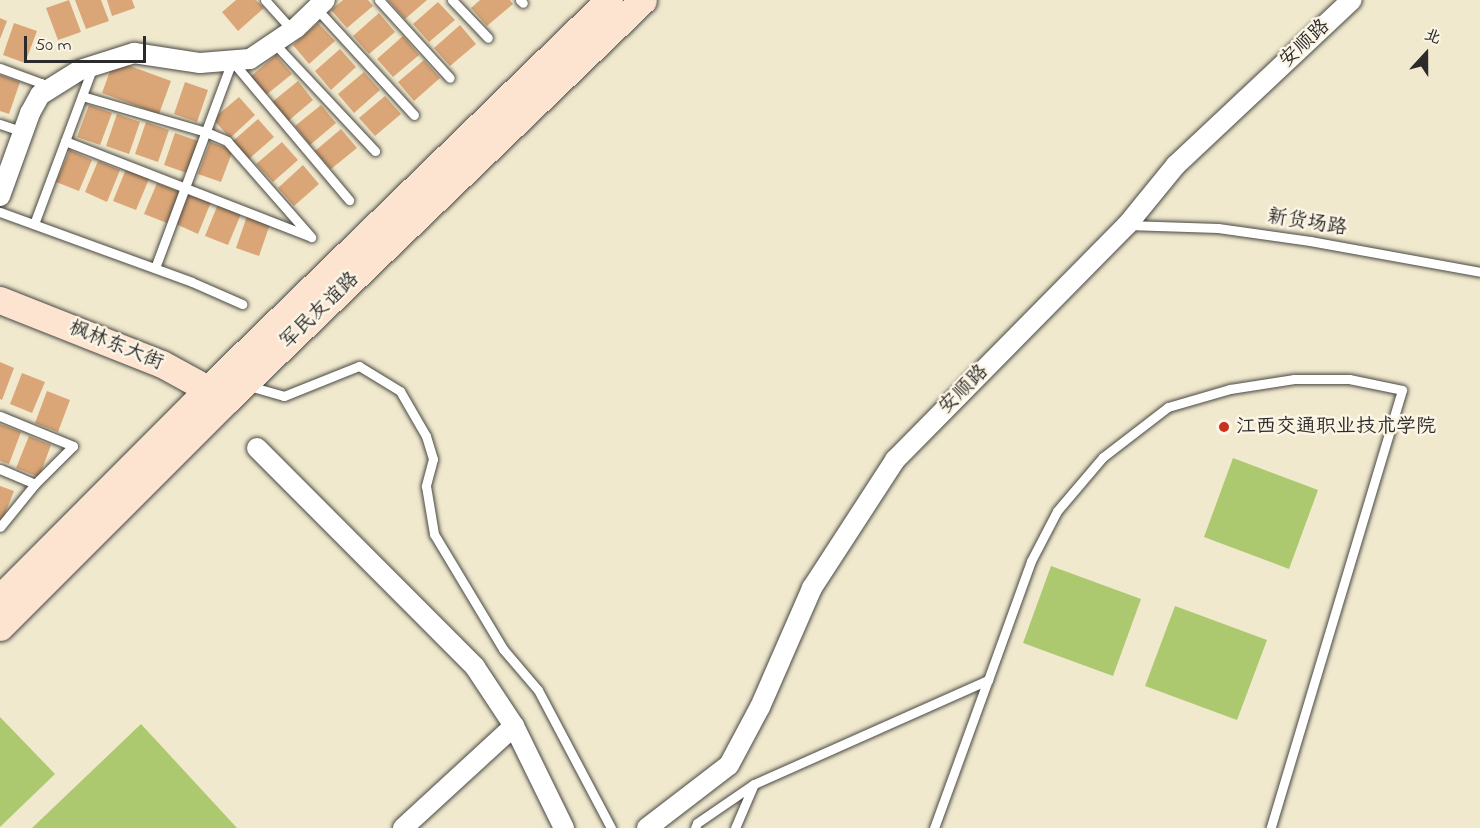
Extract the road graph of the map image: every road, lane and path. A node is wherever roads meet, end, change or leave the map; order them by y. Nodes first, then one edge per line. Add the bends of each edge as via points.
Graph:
1 (265, 0) edge
2 (379, 0) edge
3 (452, 0) edge
4 (609, 0) edge
5 (643, 0) edge
6 (1352, 0) edge
7 (321, 4) edge
8 (292, 30) junction
9 (488, 38) dead end
10 (274, 43) junction
11 (232, 61) junction
12 (93, 66) junction
13 (0, 68) edge
14 (450, 78) dead end
15 (40, 95) junction
16 (82, 96) junction
17 (414, 115) dead end
18 (0, 124) edge
19 (23, 132) junction
20 (206, 132) junction
21 (65, 141) junction
22 (375, 151) dead end
23 (2, 183) edge
24 (186, 187) junction
25 (349, 200) dead end
26 (0, 212) edge
27 (34, 224) junction
28 (1127, 225) junction
29 (155, 268) junction
30 (1480, 272) edge
31 (0, 300) edge
32 (242, 304) dead end
33 (0, 314) edge
34 (218, 398) junction
35 (0, 416) edge
36 (257, 448) dead end
37 (0, 469) edge
38 (35, 484) junction
39 (0, 527) edge
40 (0, 598) edge
41 (0, 627) edge
42 (988, 680) junction
43 (514, 726) junction
44 (754, 784) junction
45 (403, 828) edge
46 (564, 828) edge
47 (611, 828) edge
48 (647, 828) edge
49 (695, 828) edge
50 (735, 828) edge
51 (934, 828) edge
52 (1271, 828) edge

1 - 8 lane
2 - 14 lane
3 - 9 lane
4 - 34 street, 军民友谊路
5 - 34 street, 军民友谊路
6 - 28 street, 安顺路 via 1176,165
7 - 8 street
7 - 17 lane
8 - 10 street
10 - 11 street via 250,59
10 - 22 lane
11 - 12 street via 200,63 134,53
11 - 20 lane
11 - 25 lane
12 - 15 street
12 - 16 lane
13 - 15 lane via 41,83
15 - 19 street
16 - 20 lane
16 - 21 lane
18 - 19 lane
19 - 23 street
20 - 24 lane
20 - 24 lane via 227,141 311,237
21 - 24 lane
21 - 27 lane
24 - 29 lane
26 - 27 lane
27 - 29 lane
28 - 30 lane, 新货场路 via 1218,228
28 - 48 street, 安顺路 via 895,460 812,588 760,707 729,765
29 - 32 lane
31 - 34 street, 枫林东大街 via 162,364
33 - 34 street, 枫林东大街
34 - 40 street, 军民友谊路
34 - 41 street, 军民友谊路
34 - 47 lane via 284,396 359,366 400,392 426,436 433,459 426,486 434,534 503,649 537,690
35 - 38 lane via 74,446
36 - 43 street via 475,668
37 - 38 lane
38 - 39 lane
42 - 44 lane
42 - 51 lane
42 - 52 lane via 1031,561 1057,511 1103,456 1168,407 1230,389 1294,379 1348,379 1402,390
43 - 45 street
43 - 46 street
44 - 49 lane
44 - 50 lane

